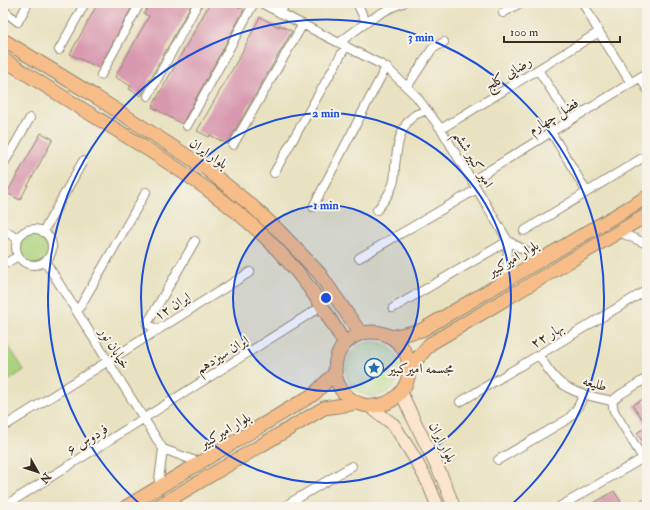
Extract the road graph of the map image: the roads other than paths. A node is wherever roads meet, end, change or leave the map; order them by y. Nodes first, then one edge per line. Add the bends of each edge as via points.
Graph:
1 (28, 3) edge
2 (85, 3) edge
3 (140, 3) edge
4 (198, 3) edge
5 (254, 3) edge
6 (261, 3) edge
7 (286, 3) edge
8 (357, 3) edge
9 (404, 3) edge
10 (520, 3) edge
11 (583, 3) edge
12 (3, 10) edge
13 (280, 13) junction
14 (503, 13) dead end
15 (366, 22) junction
16 (303, 24) junction
17 (599, 32) junction
18 (3, 40) edge
19 (444, 42) dead end
20 (342, 44) junction
21 (59, 50) dead end
22 (3, 59) edge
23 (386, 67) junction
24 (538, 70) junction
25 (101, 75) dead end
26 (643, 75) edge
27 (631, 83) junction
28 (407, 87) junction
29 (647, 89) edge
30 (148, 96) dead end
31 (426, 110) junction
32 (30, 118) dead end
33 (571, 120) junction
34 (187, 126) dead end
35 (441, 129) junction
36 (551, 132) junction
37 (233, 145) dead end
38 (647, 155) edge
39 (83, 161) dead end
40 (3, 165) edge
41 (274, 173) dead end
42 (472, 181) junction
43 (477, 189) junction
44 (146, 192) dead end
45 (587, 192) junction
46 (647, 197) edge
47 (313, 207) dead end
48 (377, 210) dead end
49 (647, 215) edge
50 (3, 230) edge
51 (524, 231) dead end
52 (43, 232) junction
53 (619, 232) junction
54 (18, 239) junction
55 (195, 241) dead end
56 (508, 241) junction
57 (647, 244) edge
58 (18, 256) junction
59 (359, 258) dead end
60 (541, 259) junction
61 (45, 261) junction
62 (3, 265) edge
63 (250, 272) dead end
64 (507, 280) junction
65 (647, 290) edge
66 (393, 308) dead end
67 (314, 311) dead end
68 (77, 312) junction
69 (158, 330) junction
70 (361, 334) junction
71 (391, 338) junction
72 (345, 344) junction
73 (539, 355) junction
74 (108, 361) junction
75 (409, 368) junction
76 (335, 373) junction
77 (647, 378) edge
78 (402, 392) junction
79 (583, 395) junction
80 (612, 401) junction
81 (460, 402) dead end
82 (363, 404) junction
83 (144, 418) junction
84 (3, 427) edge
85 (163, 449) junction
86 (498, 460) dead end
87 (646, 460) edge
88 (200, 463) junction
89 (352, 466) dead end
90 (158, 488) junction
91 (647, 505) edge
92 (3, 507) edge
93 (126, 507) edge
94 (157, 507) edge
95 (283, 507) edge
96 (438, 507) edge
97 (454, 507) edge
98 (559, 507) edge
99 (644, 507) edge

1 - 12 street via 18,22
2 - 21 street
3 - 25 street
4 - 30 street
5 - 34 street
6 - 13 street, امیر کبیر ششم
7 - 13 street
8 - 15 street
9 - 15 street
10 - 14 street
11 - 17 street
13 - 16 street, امیر کبیر ششم
15 - 20 street
16 - 20 street, امیر کبیر ششم
16 - 37 street
17 - 24 street, رضایی کلج
17 - 27 street
18 - 70 main road, بلوار ایران via 204,167 252,206 319,273
19 - 28 street via 432,49
20 - 23 street, امیر کبیر ششم
20 - 41 street
22 - 72 main road via 172,165 243,217 292,266 317,299
23 - 28 street, امیر کبیر ششم
23 - 47 street
24 - 33 street
24 - 35 street, رضایی کلج
26 - 27 street, فضل چهارم
26 - 29 street
27 - 33 street, فضل چهارم
28 - 31 street, امیر کبیر ششم
31 - 35 street, امیر کبیر ششم
31 - 48 street via 409,121 403,130 399,139 394,183
32 - 40 street
33 - 36 street, فضل چهارم
35 - 42 street, امیر کبیر ششم
36 - 42 street, فضل چهارم
36 - 45 street
38 - 45 street
39 - 52 street
42 - 43 street, امیر کبیر ششم
43 - 56 street, امیر کبیر ششم
43 - 59 street
44 - 68 street
45 - 51 street
46 - 60 main road, بلوار امیرکبیر
49 - 53 main road
50 - 54 street
52 - 54 street via 26,231
52 - 61 street via 52,246
53 - 57 street
53 - 75 main road via 430,344
54 - 58 street
55 - 69 street via 147,324
56 - 60 street
56 - 64 street
56 - 66 street
58 - 61 street via 27,264 34,265
58 - 62 street
60 - 64 main road, بلوار امیرکبیر
61 - 68 street, خیابان نور
63 - 69 street, ایران ۱۲
64 - 71 main road, بلوار امیرکبیر via 422,330
65 - 73 street, بهار ۲۲
67 - 83 street, ایران سیزدهم
68 - 74 street, خیابان نور
69 - 74 street, ایران ۱۲
70 - 71 main road via 371,332
70 - 72 main road
71 - 75 main road via 401,346 407,356
72 - 76 main road via 337,358
73 - 79 street, طلیعه via 551,374 564,386
73 - 81 street, بهار ۲۲
74 - 83 street, خیابان نور
74 - 84 street, ایران ۱۲
75 - 78 main road
76 - 82 main road via 339,386 346,396
76 - 88 main road, بلوار امیرکبیر via 314,394
77 - 80 street
78 - 82 main road via 381,405
78 - 97 main road, بلوار ایران
79 - 80 street, طلیعه
79 - 86 street via 578,409 568,419
80 - 87 street, طلیعه via 614,411
82 - 94 main road via 324,408
82 - 96 main road via 394,425 418,463
83 - 85 street, خیابان نور
83 - 92 street, فردوس ۶
85 - 88 street
85 - 90 street
87 - 98 street
88 - 90 main road, بلوار امیرکبیر
89 - 95 street
90 - 93 main road, بلوار امیرکبیر
91 - 99 main road

